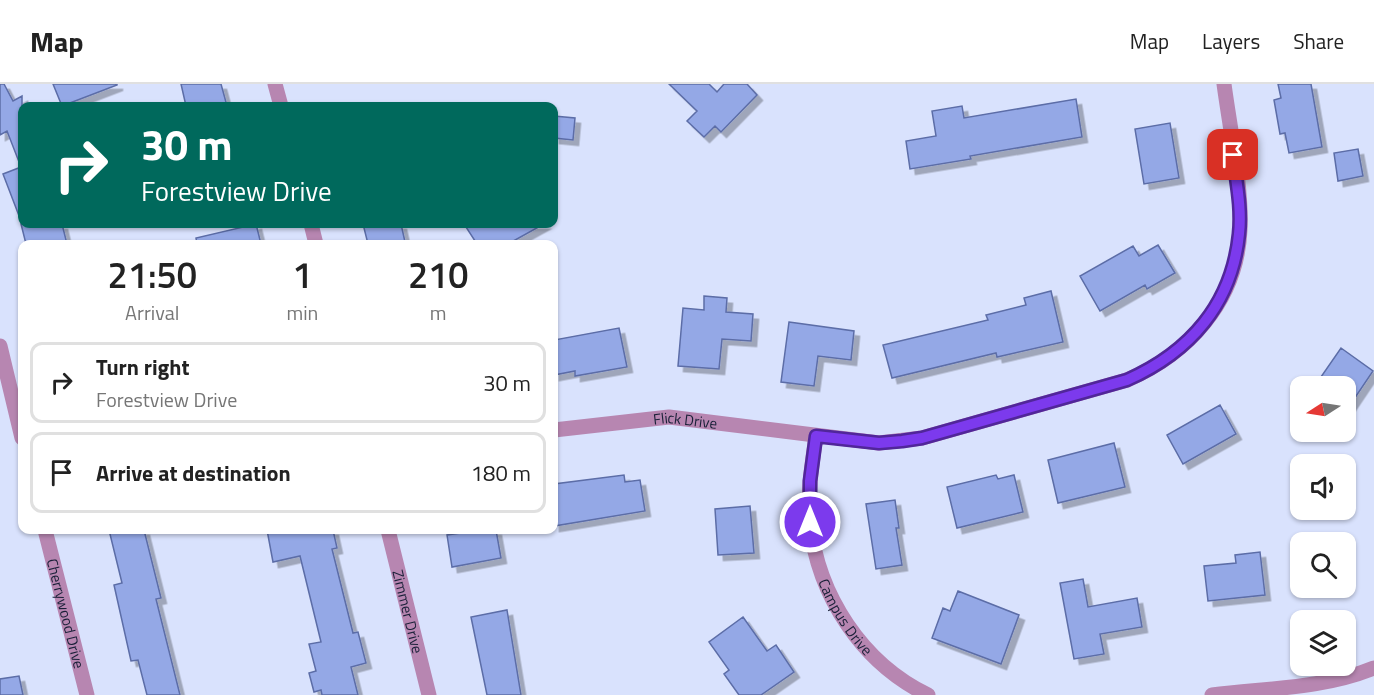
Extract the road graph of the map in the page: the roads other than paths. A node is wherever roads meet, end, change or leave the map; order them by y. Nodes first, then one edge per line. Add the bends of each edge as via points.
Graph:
1 (275, 84) edge
2 (1224, 84) edge
3 (280, 102) edge
4 (0, 346) edge
5 (18, 421) edge
6 (558, 430) edge
7 (816, 436) junction
8 (46, 534) edge
9 (389, 534) edge
10 (1371, 669) edge
11 (1374, 685) edge
12 (87, 695) edge
13 (429, 695) edge
14 (928, 695) edge
15 (1212, 695) edge

1 - 3 street
2 - 7 street, Flick Drive via 1239,203 1235,261 1225,290 1210,315 1176,352 1127,380 922,438 879,443
4 - 5 street
6 - 7 street, Flick Drive via 669,417
7 - 14 street, Campus Drive via 810,522 816,559 829,594 862,644 891,672
8 - 12 street, Cherrywood Drive
9 - 13 street, Zimmer Drive
10 - 11 street
10 - 15 street via 1306,685

